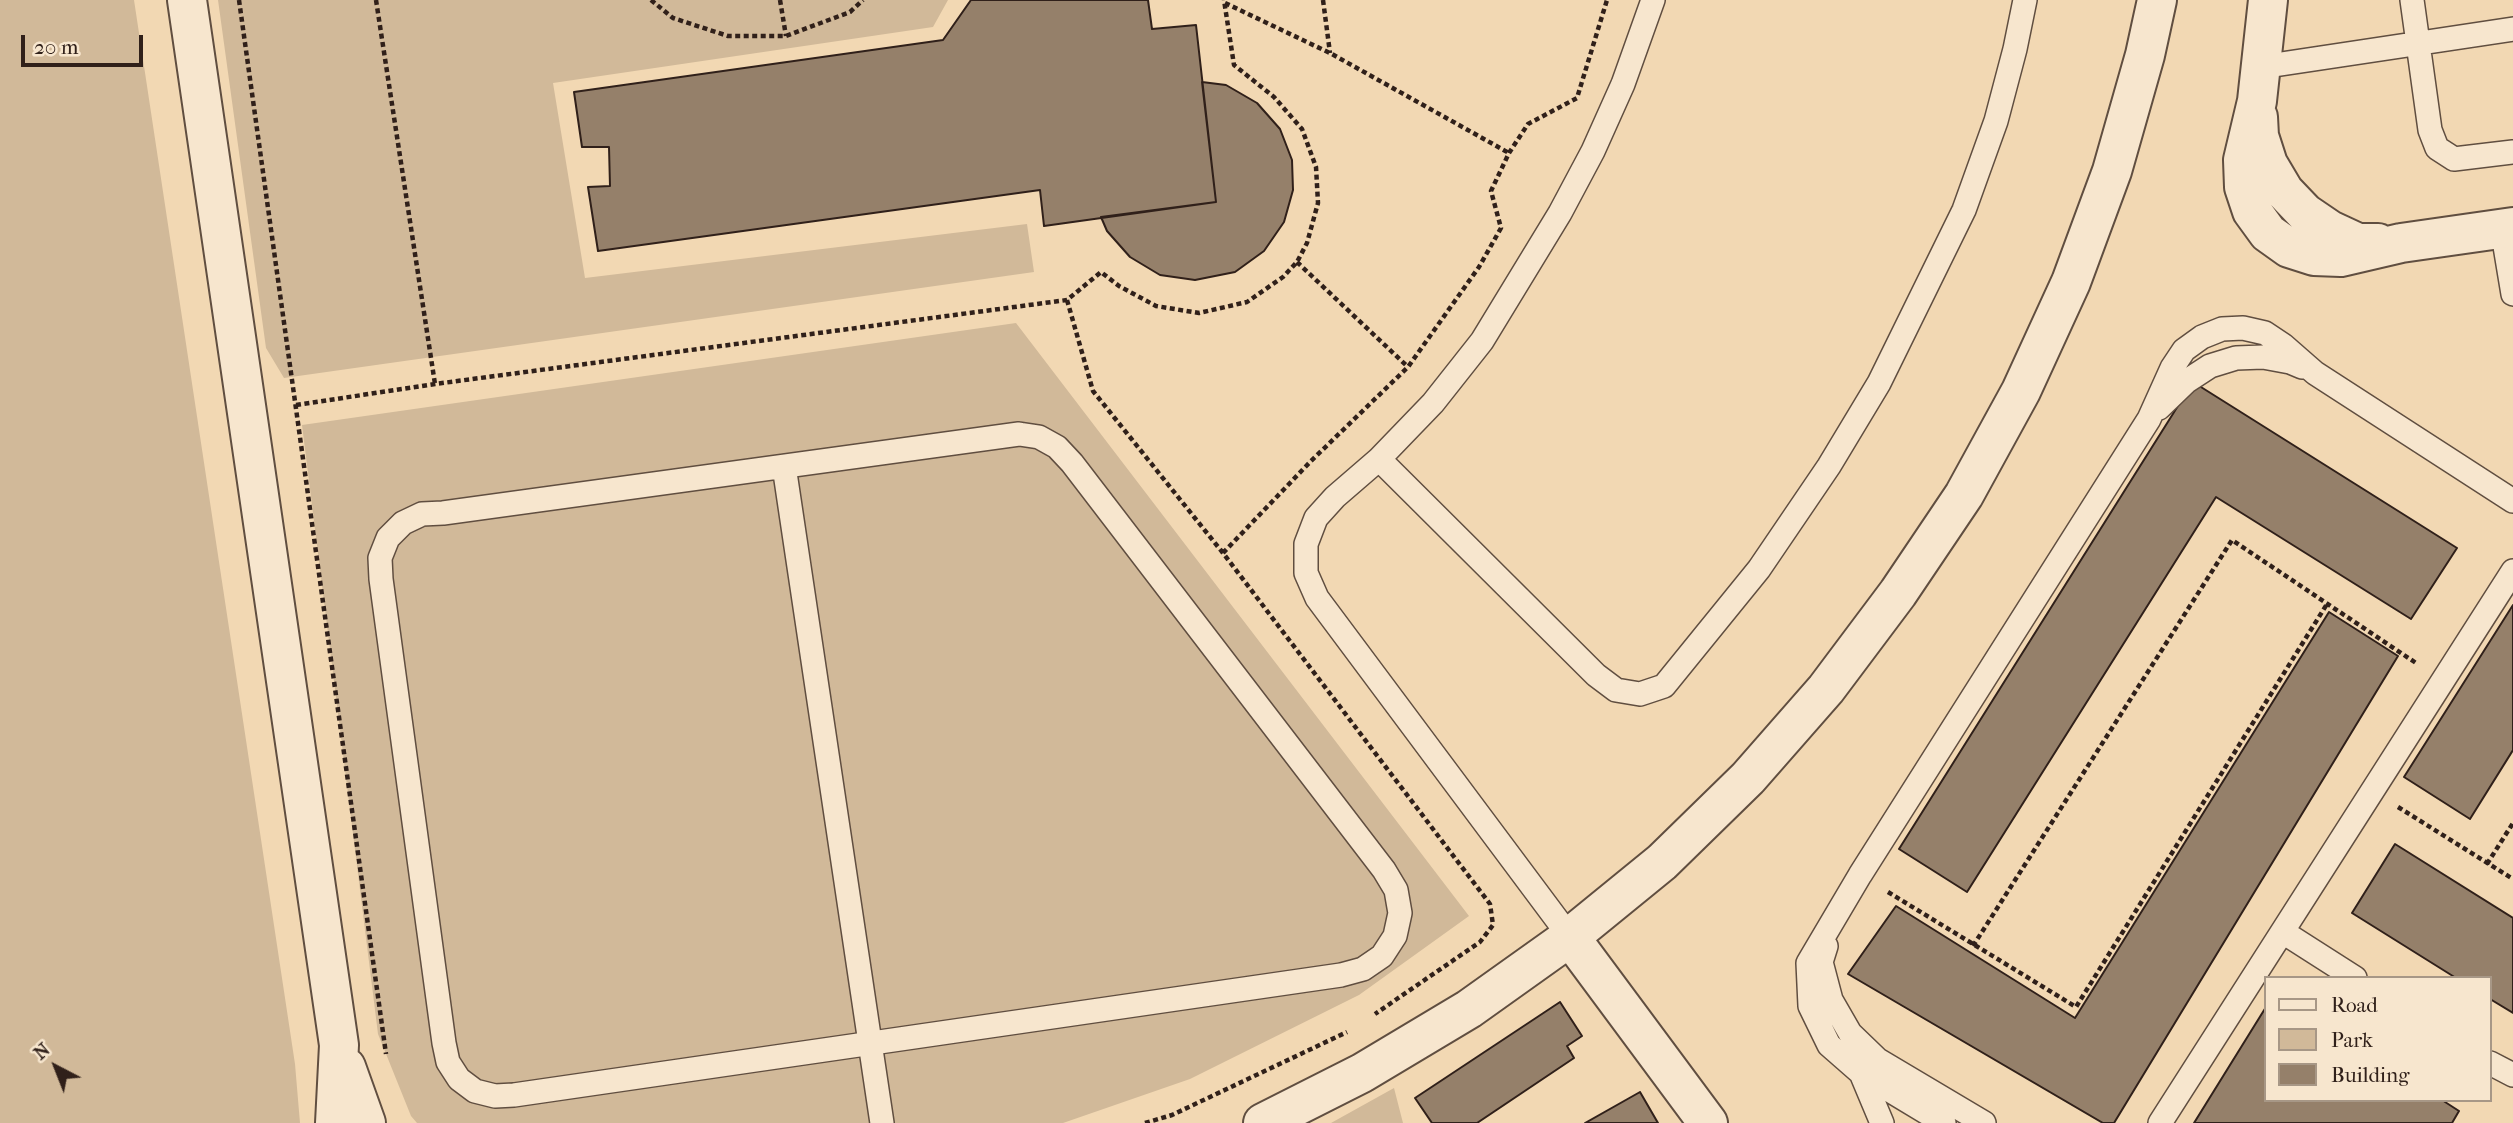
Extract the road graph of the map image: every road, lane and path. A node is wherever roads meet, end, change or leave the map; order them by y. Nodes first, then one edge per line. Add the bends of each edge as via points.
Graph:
1 (187, 0) edge
2 (239, 0) edge
3 (376, 0) edge
4 (650, 0) edge
5 (780, 0) edge
6 (863, 0) edge
7 (1323, 0) edge
8 (1607, 0) edge
9 (1653, 0) edge
10 (2025, 0) edge
11 (2157, 0) edge
12 (2268, 0) edge
13 (2412, 0) edge
14 (1224, 1) edge
15 (2513, 29) edge
16 (786, 36) junction
17 (2417, 44) junction
18 (1330, 53) junction
19 (2259, 84) junction
20 (2513, 152) edge
21 (1509, 153) junction
22 (2508, 228) edge
23 (1297, 262) junction
24 (2513, 294) edge
25 (1408, 367) junction
26 (2315, 373) junction
27 (436, 384) junction
28 (296, 405) junction
29 (2149, 419) junction
30 (1379, 459) junction
31 (784, 466) junction
32 (2513, 501) edge
33 (1223, 553) dead end
34 (2513, 571) edge
35 (2327, 604) junction
36 (2443, 681) junction
37 (2372, 791) junction
38 (2513, 823) edge
39 (2487, 864) junction
40 (1860, 875) junction
41 (2513, 879) edge
42 (1834, 918) junction
43 (2283, 932) junction
44 (1570, 937) junction
45 (1973, 946) junction
46 (2352, 976) edge
47 (872, 1042) junction
48 (338, 1045) junction
49 (387, 1059) dead end
50 (1861, 1073) junction
51 (1969, 1119) edge
52 (335, 1123) edge
53 (366, 1123) edge
54 (882, 1123) edge
55 (1263, 1123) edge
56 (1707, 1123) edge
57 (1882, 1123) edge
58 (1944, 1123) edge
59 (2160, 1123) edge

1 - 48 street
2 - 28 path
3 - 27 path
4 - 16 path via 673,18 728,36
5 - 16 path
6 - 16 path via 850,12
7 - 18 path
8 - 21 path via 1577,98 1528,124
9 - 30 lane via 1593,151 1524,274 1474,351 1433,403
10 - 30 lane via 1996,121 1964,210 1879,383 1759,569 1664,686 1640,694 1616,690 1596,675
11 - 44 street via 2112,171 2071,282 2021,391 1964,495 1834,678 1756,768 1662,862
12 - 19 street
13 - 17 lane
14 - 18 path
14 - 23 path via 1234,65 1274,97 1302,128 1316,167 1318,203
15 - 17 lane
17 - 19 lane
17 - 20 lane via 2437,149 2454,159
18 - 21 path
19 - 22 street via 2243,160 2244,187 2252,212 2268,233 2289,248 2314,256 2341,257
21 - 25 path via 1491,191 1501,228
22 - 24 lane
23 - 25 path
23 - 27 path via 1247,302 1199,313 1156,306 1101,272 1067,300
25 - 33 path
26 - 29 lane via 2290,362 2236,358 2210,366 2187,381
26 - 29 lane via 2265,334 2222,329 2184,351
26 - 32 lane
27 - 28 path
28 - 49 path
29 - 40 lane
30 - 44 lane via 1316,518 1306,544 1306,573 1317,598
31 - 47 lane
31 - 47 lane via 422,514 403,523 388,538 380,558 381,579 444,1043 448,1062 459,1079 475,1091 495,1096
31 - 47 lane via 1018,433 1058,447 1384,870 1396,890 1400,913 1395,936 1382,956 1363,969 1341,975
34 - 36 lane
35 - 36 path
35 - 45 path via 2076,1007
35 - 45 path via 2232,540
36 - 37 lane
37 - 39 path
37 - 43 lane
38 - 39 path
39 - 41 path
40 - 42 lane
40 - 45 path
42 - 50 lane via 1808,963 1810,1006 1829,1045
42 - 51 lane via 1822,962 1831,1000 1850,1033 1878,1060
43 - 46 lane
43 - 59 lane
44 - 55 street via 1469,1009 1362,1073
44 - 56 street
47 - 54 lane
48 - 52 street
48 - 53 street
50 - 57 lane
50 - 58 lane

